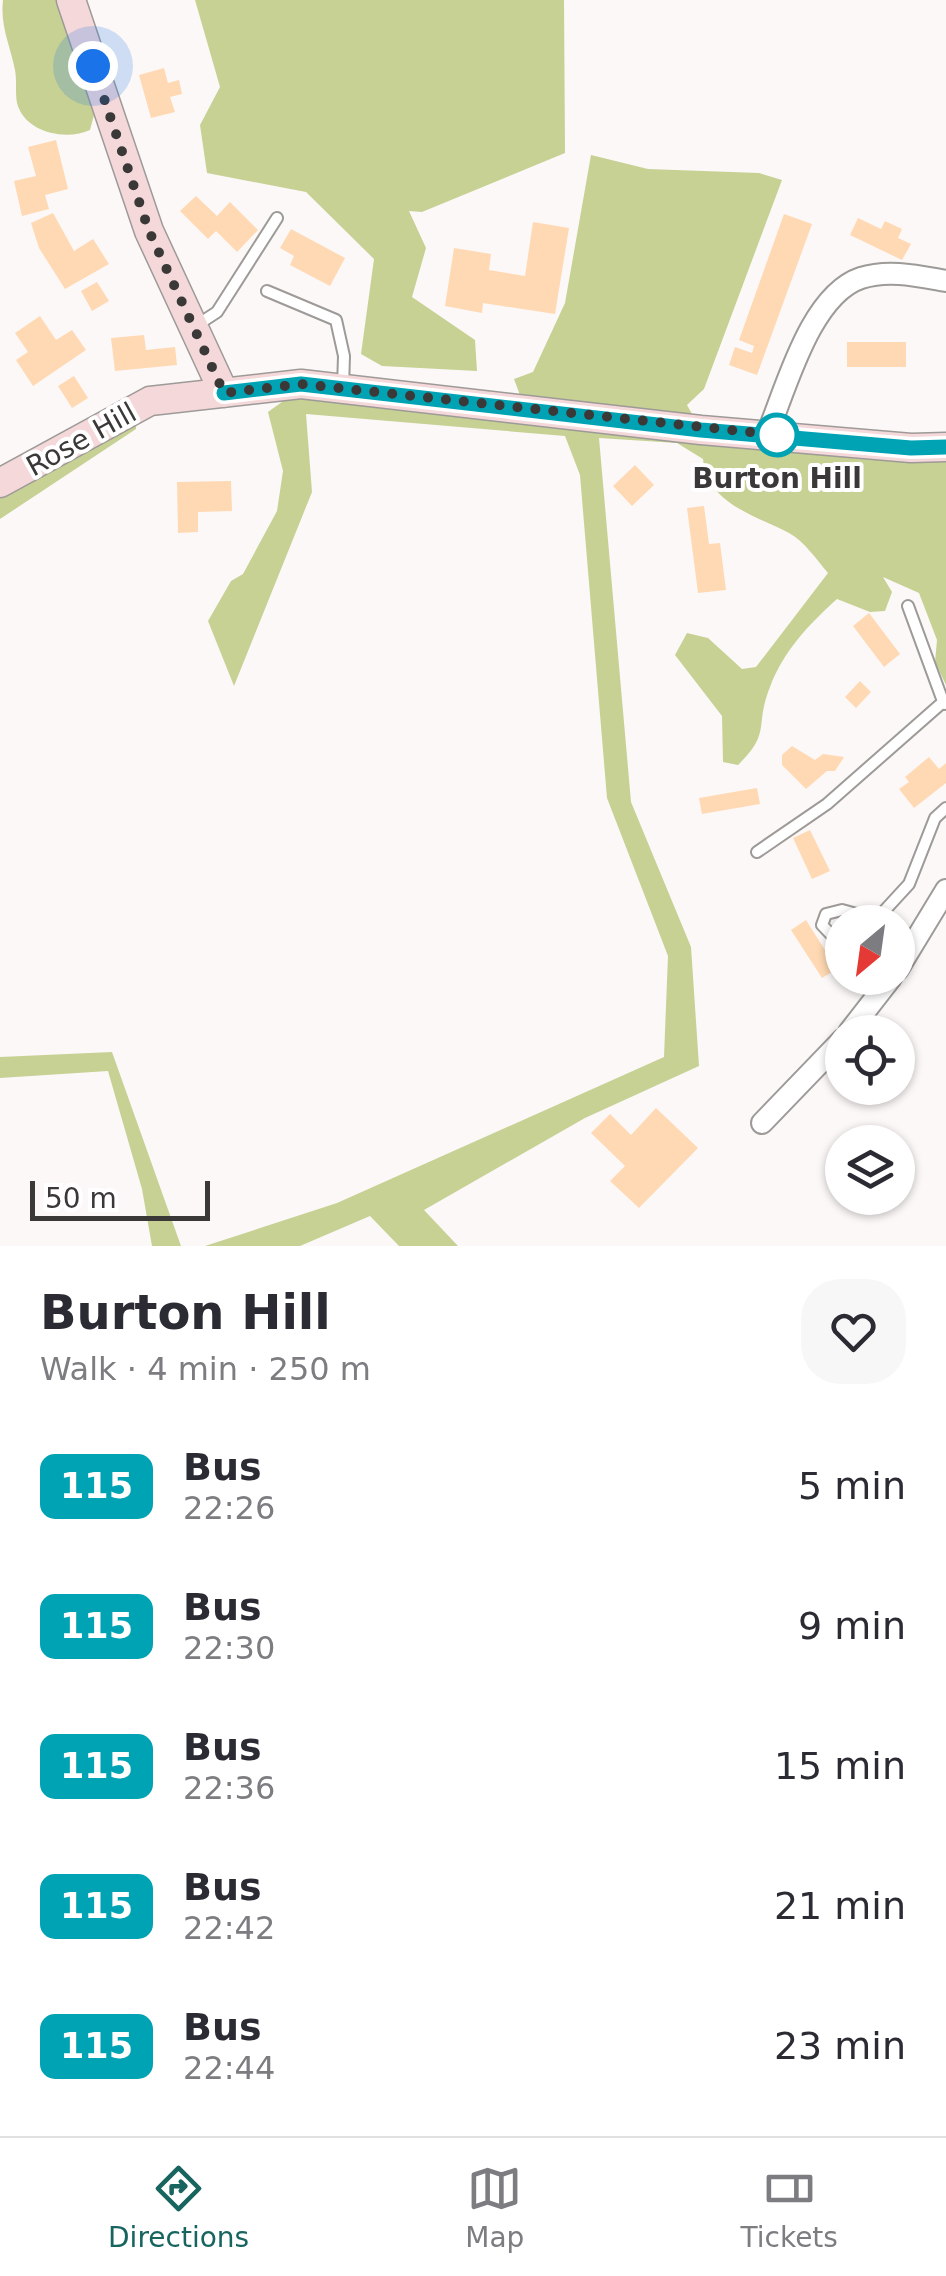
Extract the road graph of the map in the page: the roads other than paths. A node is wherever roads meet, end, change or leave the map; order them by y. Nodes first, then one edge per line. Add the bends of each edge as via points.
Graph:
1 (71, 0) edge
2 (278, 218) dead end
3 (946, 281) edge
4 (267, 291) dead end
5 (194, 327) junction
6 (343, 389) junction
7 (224, 393) junction
8 (767, 434) junction
9 (946, 447) edge
10 (0, 483) edge
11 (908, 606) dead end
12 (944, 704) edge
13 (946, 808) edge
14 (757, 852) dead end
15 (946, 890) edge
16 (890, 905) edge
17 (915, 941) edge
18 (878, 995) edge
19 (862, 1015) edge
20 (825, 1058) edge
21 (762, 1123) dead end

1 - 5 street via 149,231
2 - 5 lane via 217,312
3 - 8 street via 897,272 860,278 838,292 812,324
4 - 6 lane via 336,320
5 - 7 street
6 - 7 street, Rose Hill via 301,384
6 - 8 street, Rose Hill
7 - 10 street, Rose Hill via 150,401
8 - 9 street, Rose Hill
11 - 12 lane
12 - 14 lane via 827,804
13 - 16 lane via 935,818 909,884
15 - 17 street
18 - 19 street
20 - 21 street

